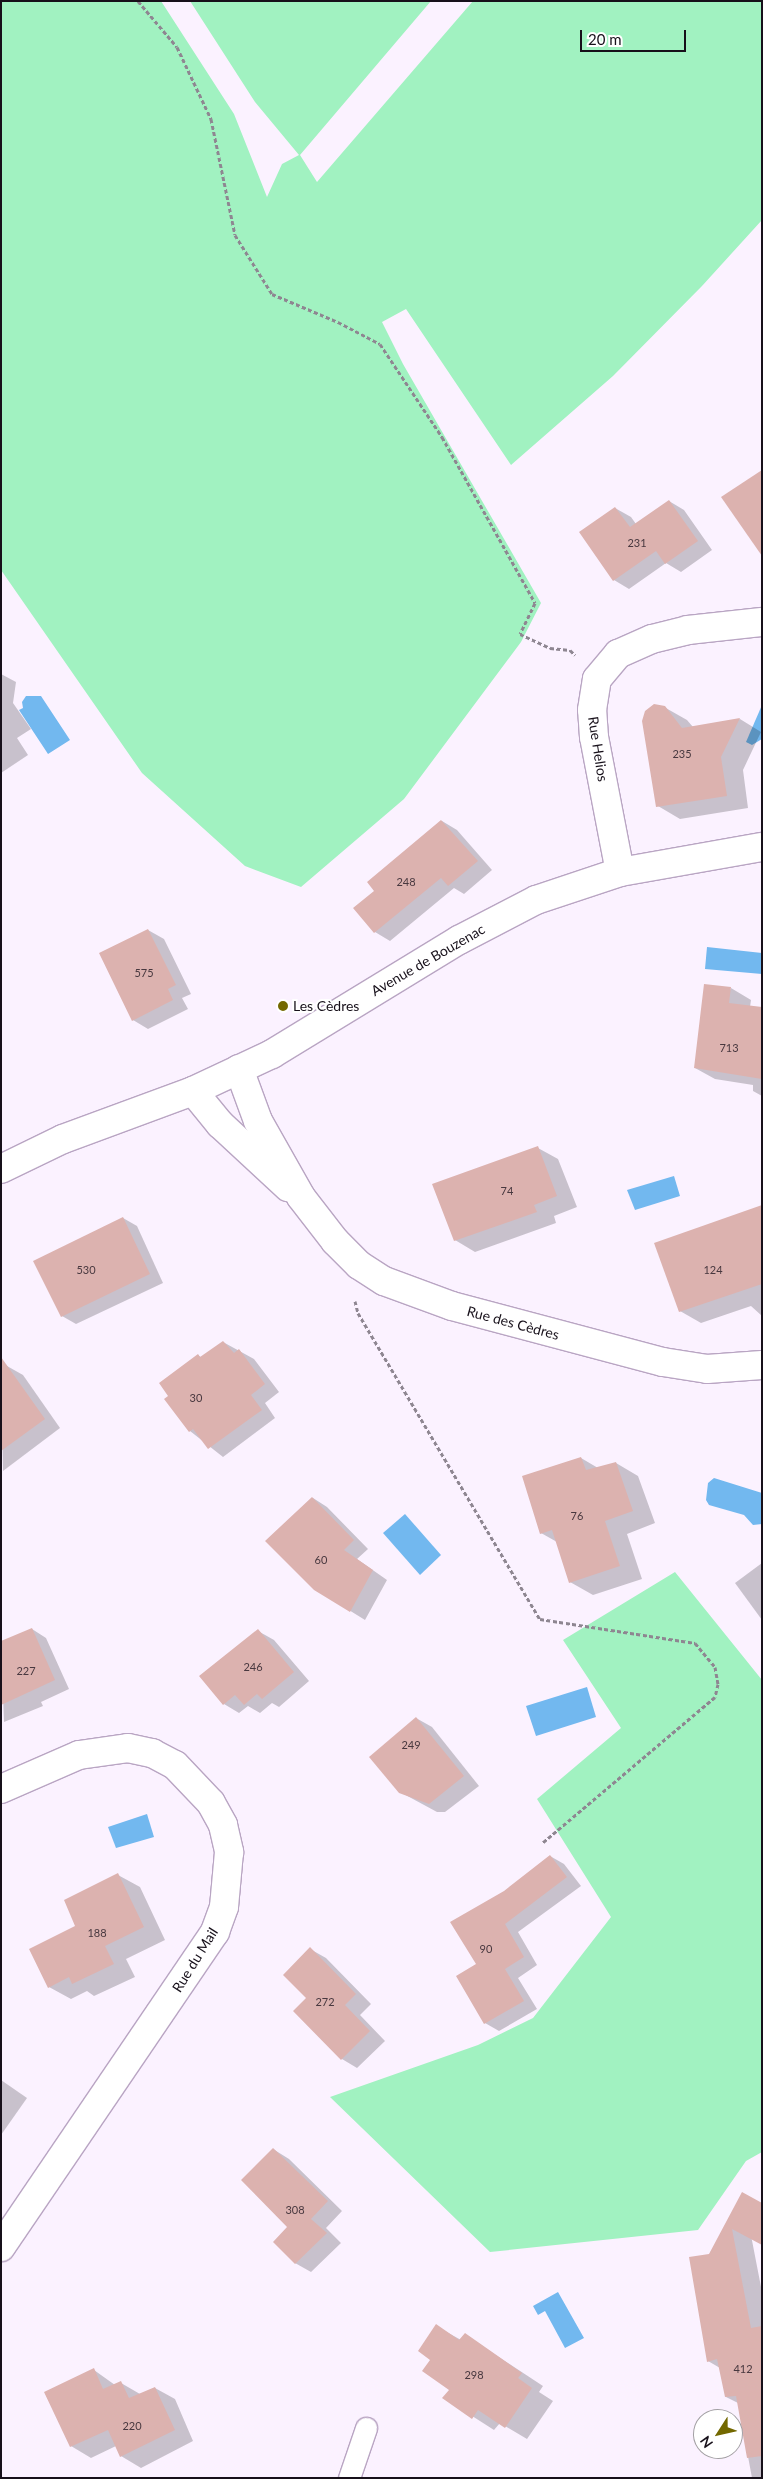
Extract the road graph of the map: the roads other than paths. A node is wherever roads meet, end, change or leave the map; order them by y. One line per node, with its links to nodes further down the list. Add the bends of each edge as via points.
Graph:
1 (759, 620): 3 (street, Rue Helios, via 688,630 652,639 618,654 597,680 592,710 594,737)
2 (762, 847): 3 (street, Avenue de Bouzenac)
3 (620, 872): 4 (street, Avenue de Bouzenac, via 517,908 373,991 292,1043)
4 (239, 1069): 5 (street, Avenue de Bouzenac); 7 (street, Rue des Cèdres, via 258,1121)
5 (193, 1091): 6 (street, Avenue de Bouzenac, via 63,1139); 7 (street, Rue des Cèdres, via 245,1149 276,1179)
6 (1, 1169)
7 (301, 1196): 8 (street, Rue des Cèdres, via 335,1241 359,1264 384,1281 416,1295 663,1362 707,1368)
8 (762, 1365)
9 (1, 1788): 10 (street, Rue du Mail, via 78,1755 128,1748 152,1753 175,1766 211,1803 223,1825 230,1852 224,1907 214,1932)
10 (1, 2247)
11 (366, 2428): 12 (lane)
12 (350, 2478)

